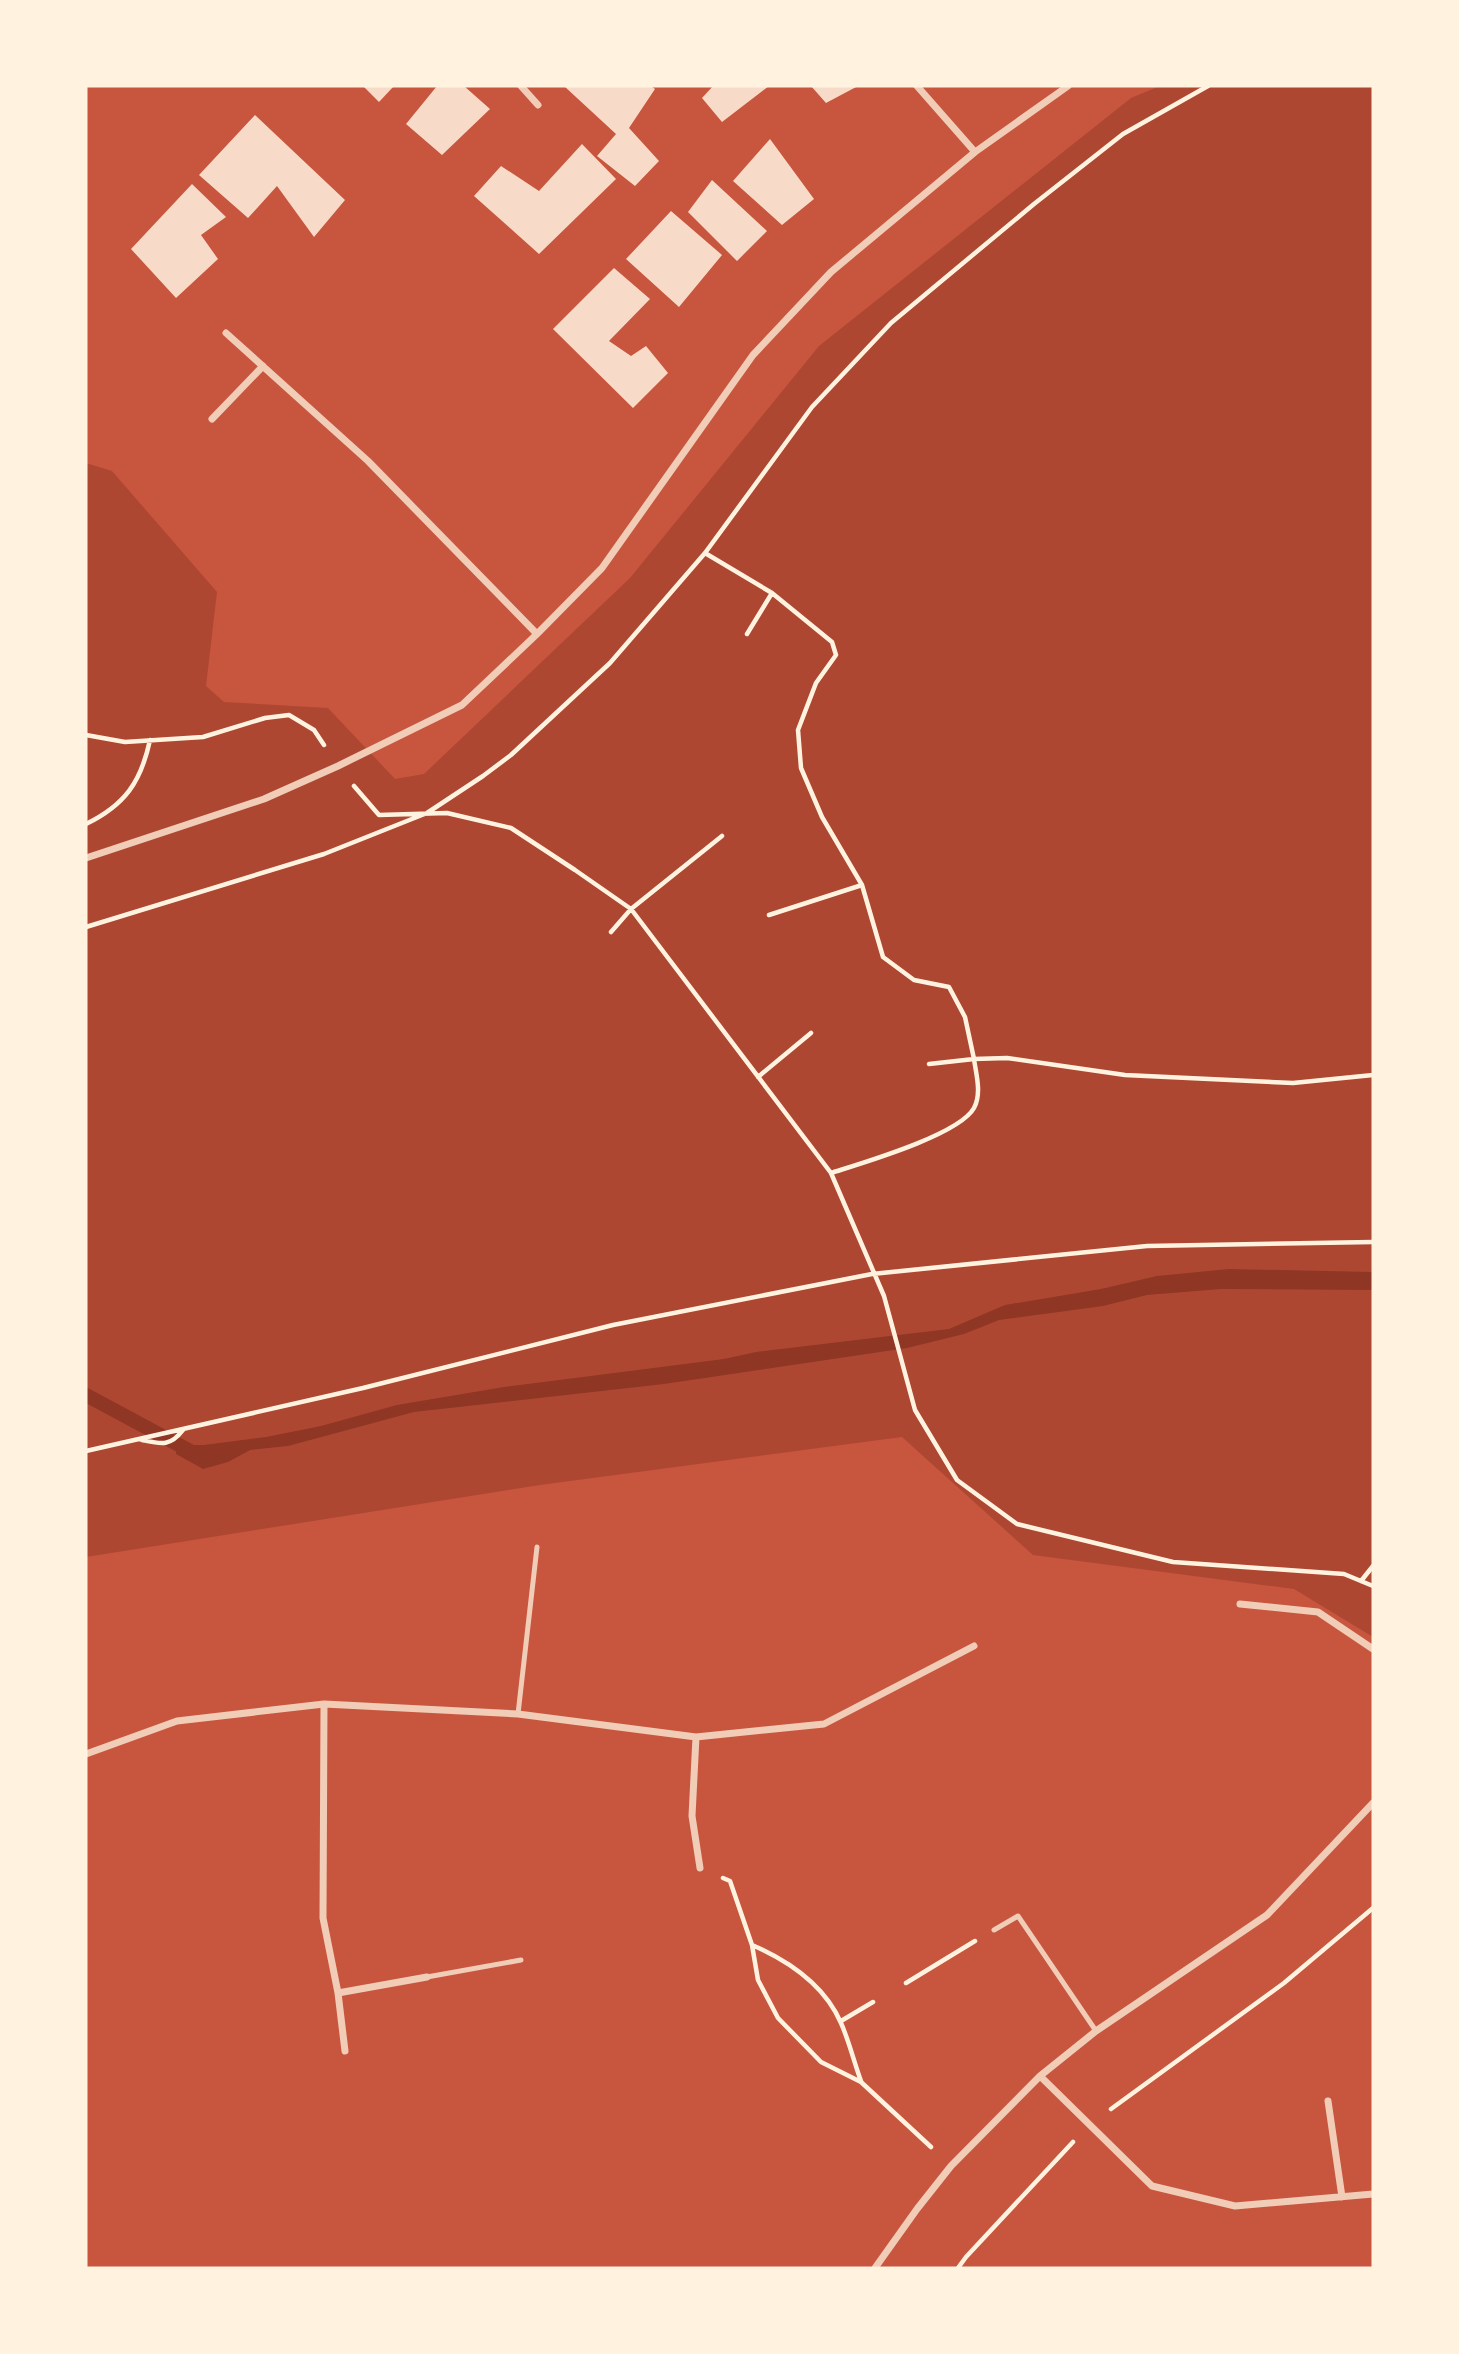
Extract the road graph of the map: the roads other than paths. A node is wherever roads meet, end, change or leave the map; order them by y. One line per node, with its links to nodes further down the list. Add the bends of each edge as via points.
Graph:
1 (521, 86): 4 (street)
2 (918, 86): 5 (street)
3 (1068, 86): 5 (street)
4 (538, 104)
5 (975, 152): 9 (street, via 831,272 753,355 602,568)
6 (226, 333): 7 (street)
7 (263, 366): 8 (street); 9 (street, via 368,461)
8 (212, 419)
9 (537, 634): 10 (street, via 462,705 264,799)
10 (86, 858)
11 (537, 1547): 16 (lane)
12 (1240, 1604): 14 (street, via 1318,1612)
13 (974, 1646): 17 (street, via 824,1724)
14 (1373, 1648)
15 (324, 1704): 16 (street); 18 (street, via 177,1721); 24 (street, via 323,1918)
16 (518, 1714): 17 (street)
17 (696, 1737): 20 (street, via 692,1816)
18 (86, 1754)
19 (1373, 1803): 25 (street, via 1267,1915)
20 (700, 1868)
21 (993, 1930): 25 (lane, via 1018,1916)
22 (521, 1960): 23 (lane)
23 (427, 1977): 24 (street)
24 (338, 1993): 26 (street)
25 (1096, 2031): 27 (street)
26 (345, 2051)
27 (1040, 2076): 30 (street, via 1152,2186 1235,2206); 31 (street, via 951,2166)
28 (1328, 2101): 30 (street)
29 (1373, 2194): 30 (street)
30 (1342, 2197)
31 (875, 2268)

